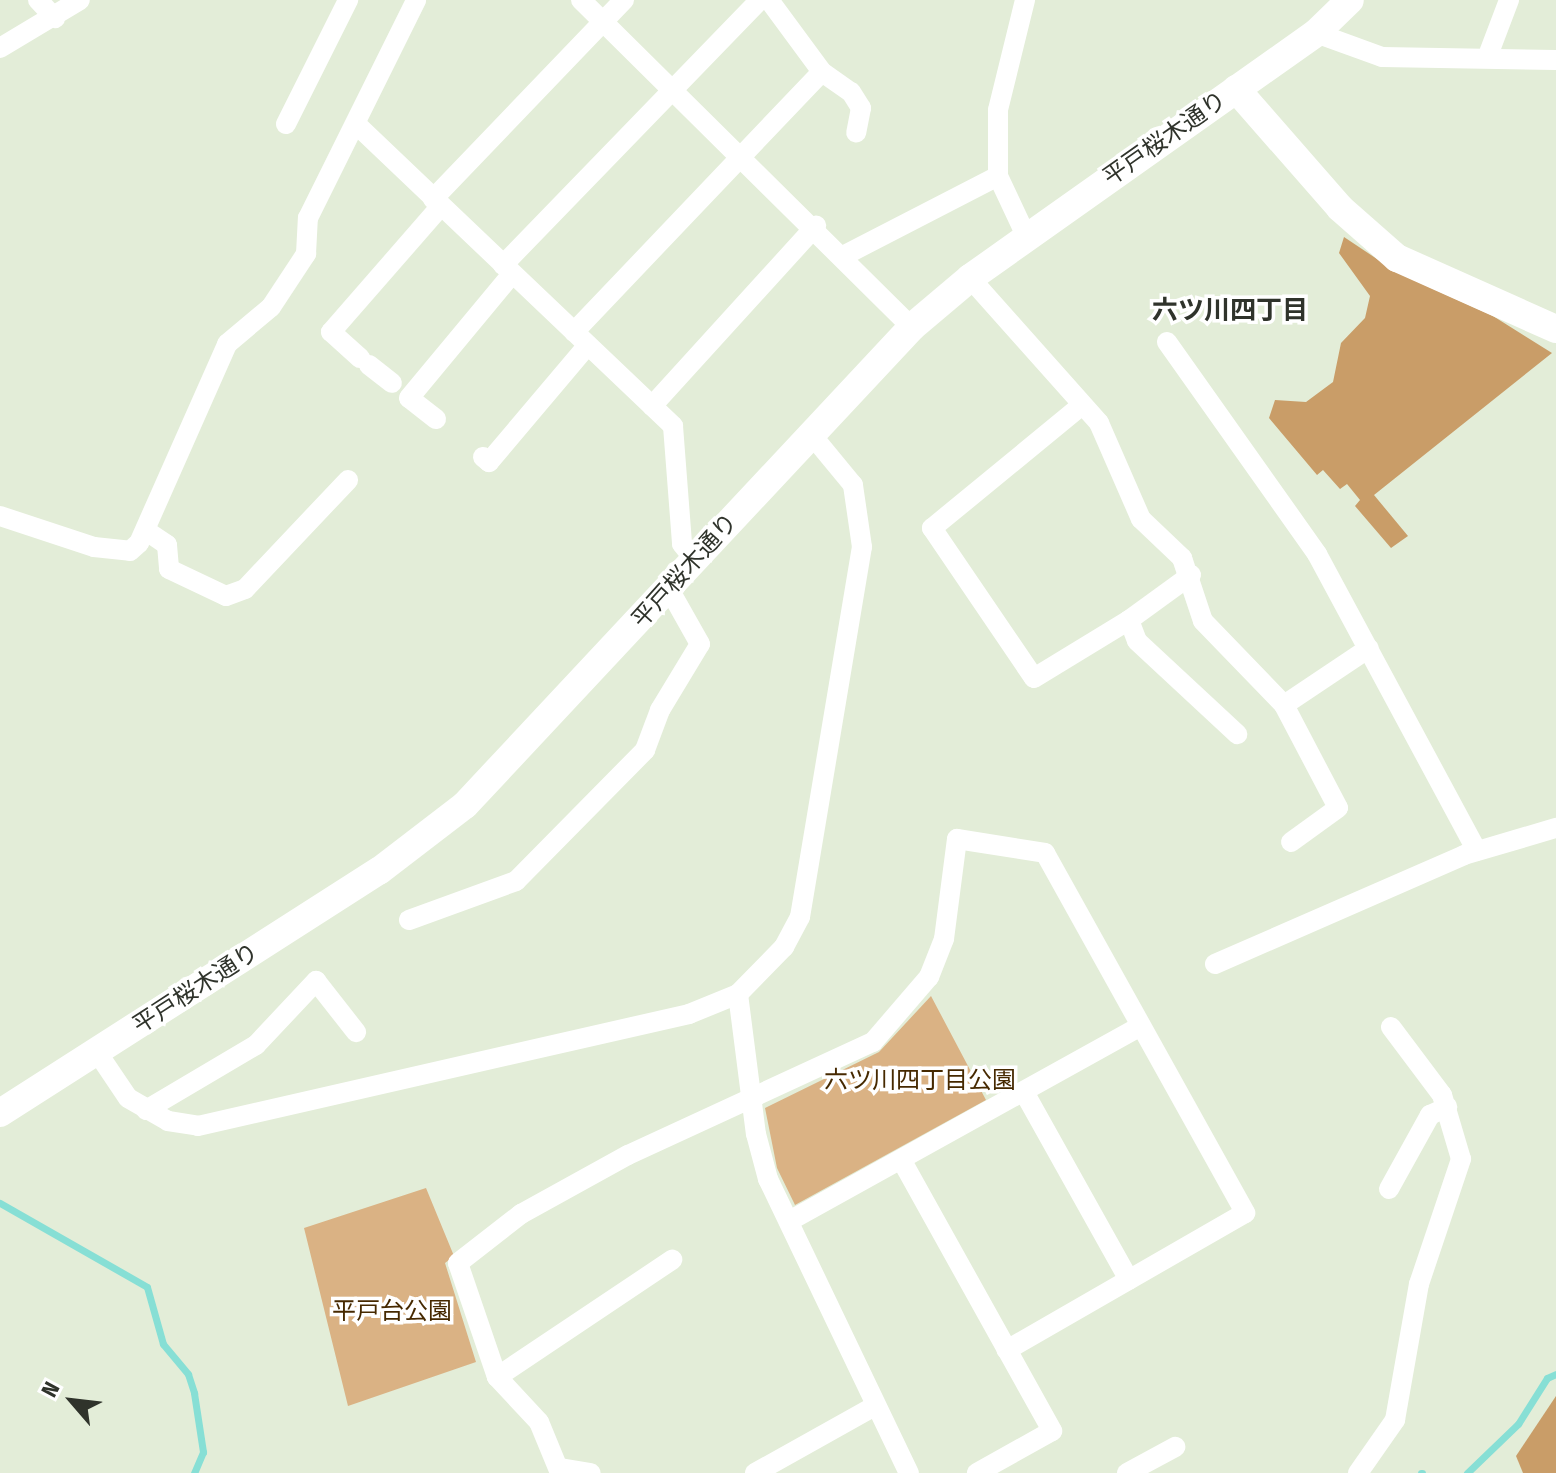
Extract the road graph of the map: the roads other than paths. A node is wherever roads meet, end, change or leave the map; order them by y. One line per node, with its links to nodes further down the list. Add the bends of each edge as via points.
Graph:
1 (38, 0): 12 (street)
2 (80, 0): 12 (street)
3 (348, 0): 21 (street)
4 (416, 0): 22 (street)
5 (581, 0): 13 (street)
6 (624, 0): 13 (street)
7 (760, 0): 19 (street)
8 (769, 0): 18 (street)
9 (1025, 0): 25 (street, via 998,110)
10 (1350, 0): 14 (main road, 平戸桜木通り)
11 (1509, 0): 16 (street)
12 (55, 18): 15 (street)
13 (604, 21): 19 (street); 26 (street)
14 (1316, 33): 16 (street, via 1382,57); 20 (main road, 平戸桜木通り)
15 (0, 48)
16 (1487, 58): 17 (street)
17 (1556, 60)
18 (822, 72): 23 (street, via 851,92 861,108); 24 (street)
19 (673, 89): 24 (street); 30 (street)
20 (1236, 89): 28 (main road, 平戸桜木通り); 33 (main road, via 1340,208 1397,258)
21 (286, 124)
22 (356, 124): 26 (street); 44 (street, via 308,218 306,254 271,307 227,344 179,441)
23 (856, 133)
24 (743, 158): 27 (street); 34 (street)
25 (998, 176): 28 (street); 29 (street)
26 (437, 203): 30 (street); 36 (street, via 331,332)
27 (816, 226): 29 (street); 38 (street)
28 (1027, 238): 31 (main road, 平戸桜木通り)
29 (845, 255): 32 (street)
30 (507, 269): 34 (street); 36 (street)
31 (970, 278): 32 (main road, 平戸桜木通り); 37 (street)
32 (912, 327): 40 (main road, 平戸桜木通り)
33 (1556, 329)
34 (581, 339): 38 (street); 41 (street, via 489,462)
35 (1167, 342): 49 (street, via 1317,554)
36 (401, 392): 39 (street)
37 (1082, 405): 46 (street, via 1099,423 1141,519); 48 (street, via 932,528 1034,678)
38 (652, 406): 45 (street, via 673,426 682,544)
39 (436, 419)
40 (811, 434): 45 (main road, 平戸桜木通り); 57 (street, via 853,485 862,547 800,917 784,947)
41 (483, 457)
42 (348, 480): 44 (street, via 245,589 226,596 169,569 167,545)
43 (0, 516): 44 (street, via 94,547 130,551)
44 (148, 532)
45 (694, 559): 47 (main road, 平戸桜木通り)
46 (1191, 575): 48 (street); 50 (street, via 1203,621)
47 (669, 589): 55 (street, via 700,644 660,710 645,750 516,881); 61 (main road, 平戸桜木通り, via 465,805 379,871)
48 (1129, 620): 51 (street, via 1137,641)
49 (1369, 648): 50 (street); 54 (street)
50 (1284, 705): 53 (street, via 1338,808)
51 (1237, 734)
52 (1556, 828): 54 (street)
53 (1291, 842)
54 (1477, 851): 56 (street)
55 (409, 920)
56 (1215, 964)
57 (738, 994): 63 (street); 65 (street, via 689,1014 235,1122 198,1126)
58 (1141, 1026): 62 (street); 63 (street, via 1045,853 957,839 944,939 905,1011 873,1042); 71 (street, via 1245,1213)
59 (1391, 1027): 64 (street)
60 (356, 1032): 65 (street, via 316,981 256,1045)
61 (97, 1052): 65 (street, via 128,1098); 66 (main road, 平戸桜木通り)
62 (1024, 1092): 67 (street); 71 (street)
63 (753, 1101): 69 (street, via 768,1179); 73 (street, via 588,1177 521,1214 458,1263)
64 (1447, 1107): 68 (street, via 1430,1115); 83 (street, via 1461,1159 1455,1192 1419,1284 1395,1420)
65 (146, 1110)
66 (0, 1113)
67 (902, 1161): 69 (street); 72 (street)
68 (1389, 1189)
69 (791, 1220): 74 (street)
70 (672, 1260): 73 (street)
71 (1129, 1280): 72 (street)
72 (1007, 1350): 76 (street, via 1052,1431)
73 (497, 1377): 77 (street, via 539,1422)
74 (873, 1407): 79 (street); 80 (street)
75 (1175, 1447): 82 (street)
76 (1010, 1465): 81 (street)
77 (560, 1470): 78 (street)
78 (591, 1473)
79 (755, 1473)
80 (909, 1473)
81 (977, 1473)
82 (1127, 1473)
83 (1358, 1473)

